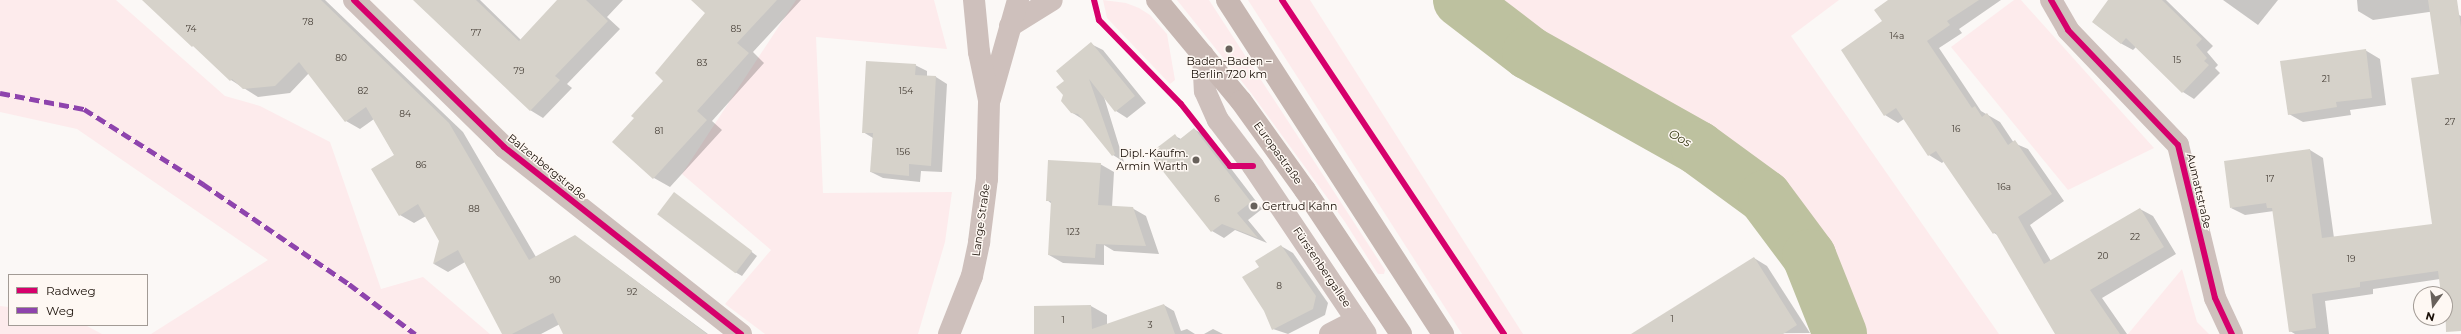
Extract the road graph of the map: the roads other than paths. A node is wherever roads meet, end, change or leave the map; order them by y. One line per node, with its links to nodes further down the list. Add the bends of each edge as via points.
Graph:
1 (354, 0): 12 (street, Balzenbergstraße, via 504,147)
2 (974, 0): 10 (street, Lange Straße, via 979,52)
3 (1018, 0): 8 (street, Lange Straße)
4 (1052, 0): 8 (street)
5 (1227, 0): 16 (main road)
6 (2051, 0): 17 (street, Aumattstraße, via 2068,30 2178,145 2215,298)
7 (1156, 2): 9 (main road, Europastraße)
8 (1010, 26): 10 (street, Lange Straße)
9 (1203, 55): 11 (street, Fürstenbergallee, via 1205,91 1218,120 1253,166); 15 (main road, Europastraße, via 1241,101 1305,190)
10 (989, 100): 13 (street, Lange Straße, via 987,179 979,242 972,276)
11 (1361, 327): 14 (street)
12 (740, 334)
13 (949, 334)
14 (1330, 334)
15 (1402, 334)
16 (1444, 334)
17 (2232, 334)

